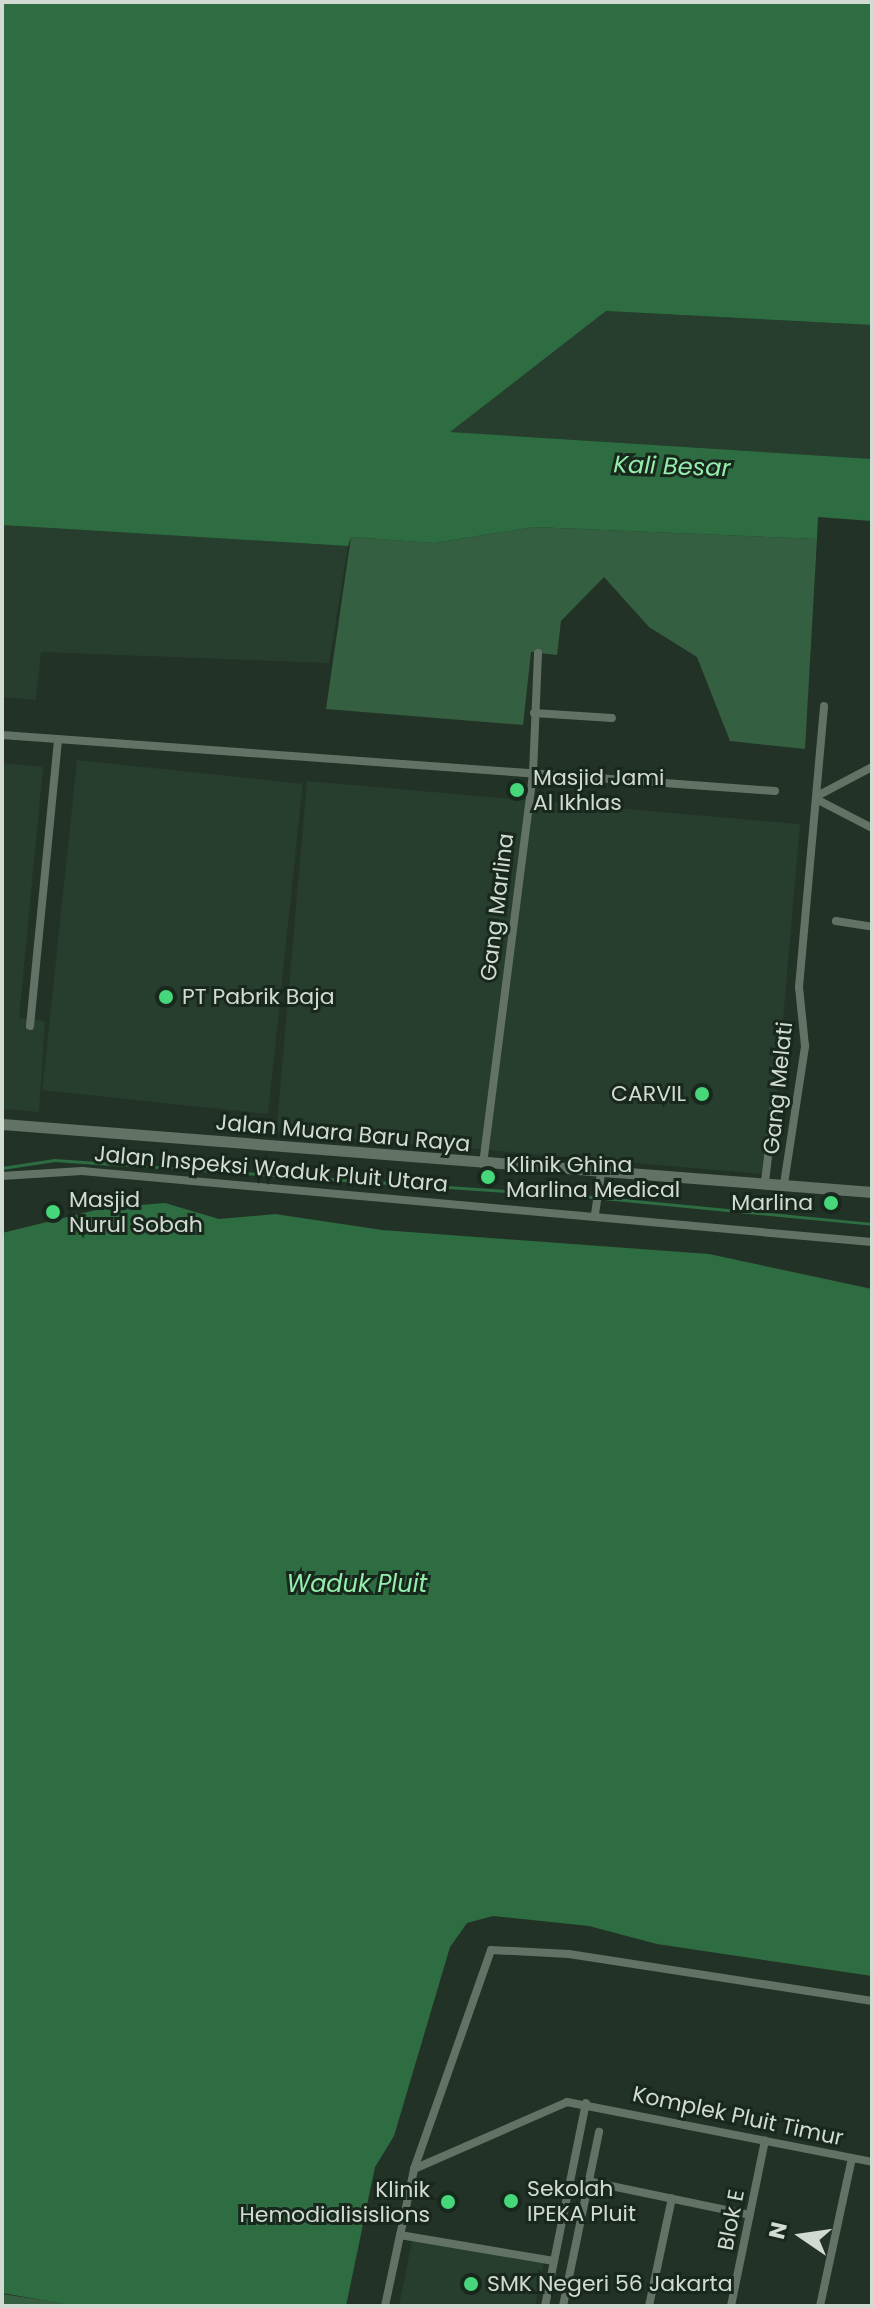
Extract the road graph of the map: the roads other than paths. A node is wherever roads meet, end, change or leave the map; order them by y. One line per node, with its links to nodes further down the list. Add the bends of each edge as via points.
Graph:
1 (538, 653): 3 (street, Gang Marlina)
2 (824, 706): 10 (street, Gang Melati)
3 (534, 713): 4 (street); 8 (street, Gang Marlina)
4 (612, 718)
5 (2, 735): 6 (street)
6 (58, 739): 8 (street); 14 (street)
7 (872, 767): 10 (street)
8 (533, 773): 9 (street); 17 (street, Gang Marlina)
9 (775, 791)
10 (818, 797): 11 (street); 21 (street, Gang Melati, via 799,987 804,995 805,1046)
11 (872, 828)
12 (836, 921): 13 (street)
13 (872, 927)
14 (30, 1026)
15 (774, 1105): 20 (street)
16 (2, 1124): 17 (street, Jalan Muara Baru Raya)
17 (483, 1165): 18 (street, Jalan Muara Baru Raya)
18 (601, 1174): 20 (street, Jalan Muara Baru Raya); 23 (street)
19 (2, 1176): 23 (street, Jalan Inspeksi Waduk Pluit Utara, via 82,1171)
20 (765, 1182): 21 (street, Jalan Muara Baru Raya)
21 (784, 1184): 22 (street, Jalan Muara Baru Raya)
22 (872, 1192)
23 (595, 1214): 24 (street, Jalan Inspeksi Waduk Pluit Utara)
24 (872, 1242)
25 (872, 2001): 31 (street, via 569,1954 491,1950)
26 (591, 2104): 28 (street, Komplek Pluit Timur); 31 (street, Komplek Pluit Timur, via 548,2106); 36 (street)
27 (599, 2132): 32 (street)
28 (765, 2140): 29 (street, Komplek Pluit Timur); 34 (street, Blok E)
29 (852, 2158): 30 (street, Komplek Pluit Timur); 42 (street)
30 (872, 2162)
31 (414, 2169): 35 (street)
32 (592, 2182): 33 (street); 39 (street)
33 (672, 2198): 34 (street); 40 (street)
34 (750, 2215): 41 (street, Blok E)
35 (400, 2235): 36 (street); 37 (street)
36 (554, 2261): 38 (street)
37 (385, 2306)
38 (545, 2306)
39 (563, 2306)
40 (649, 2306)
41 (731, 2306)
42 (820, 2306)

